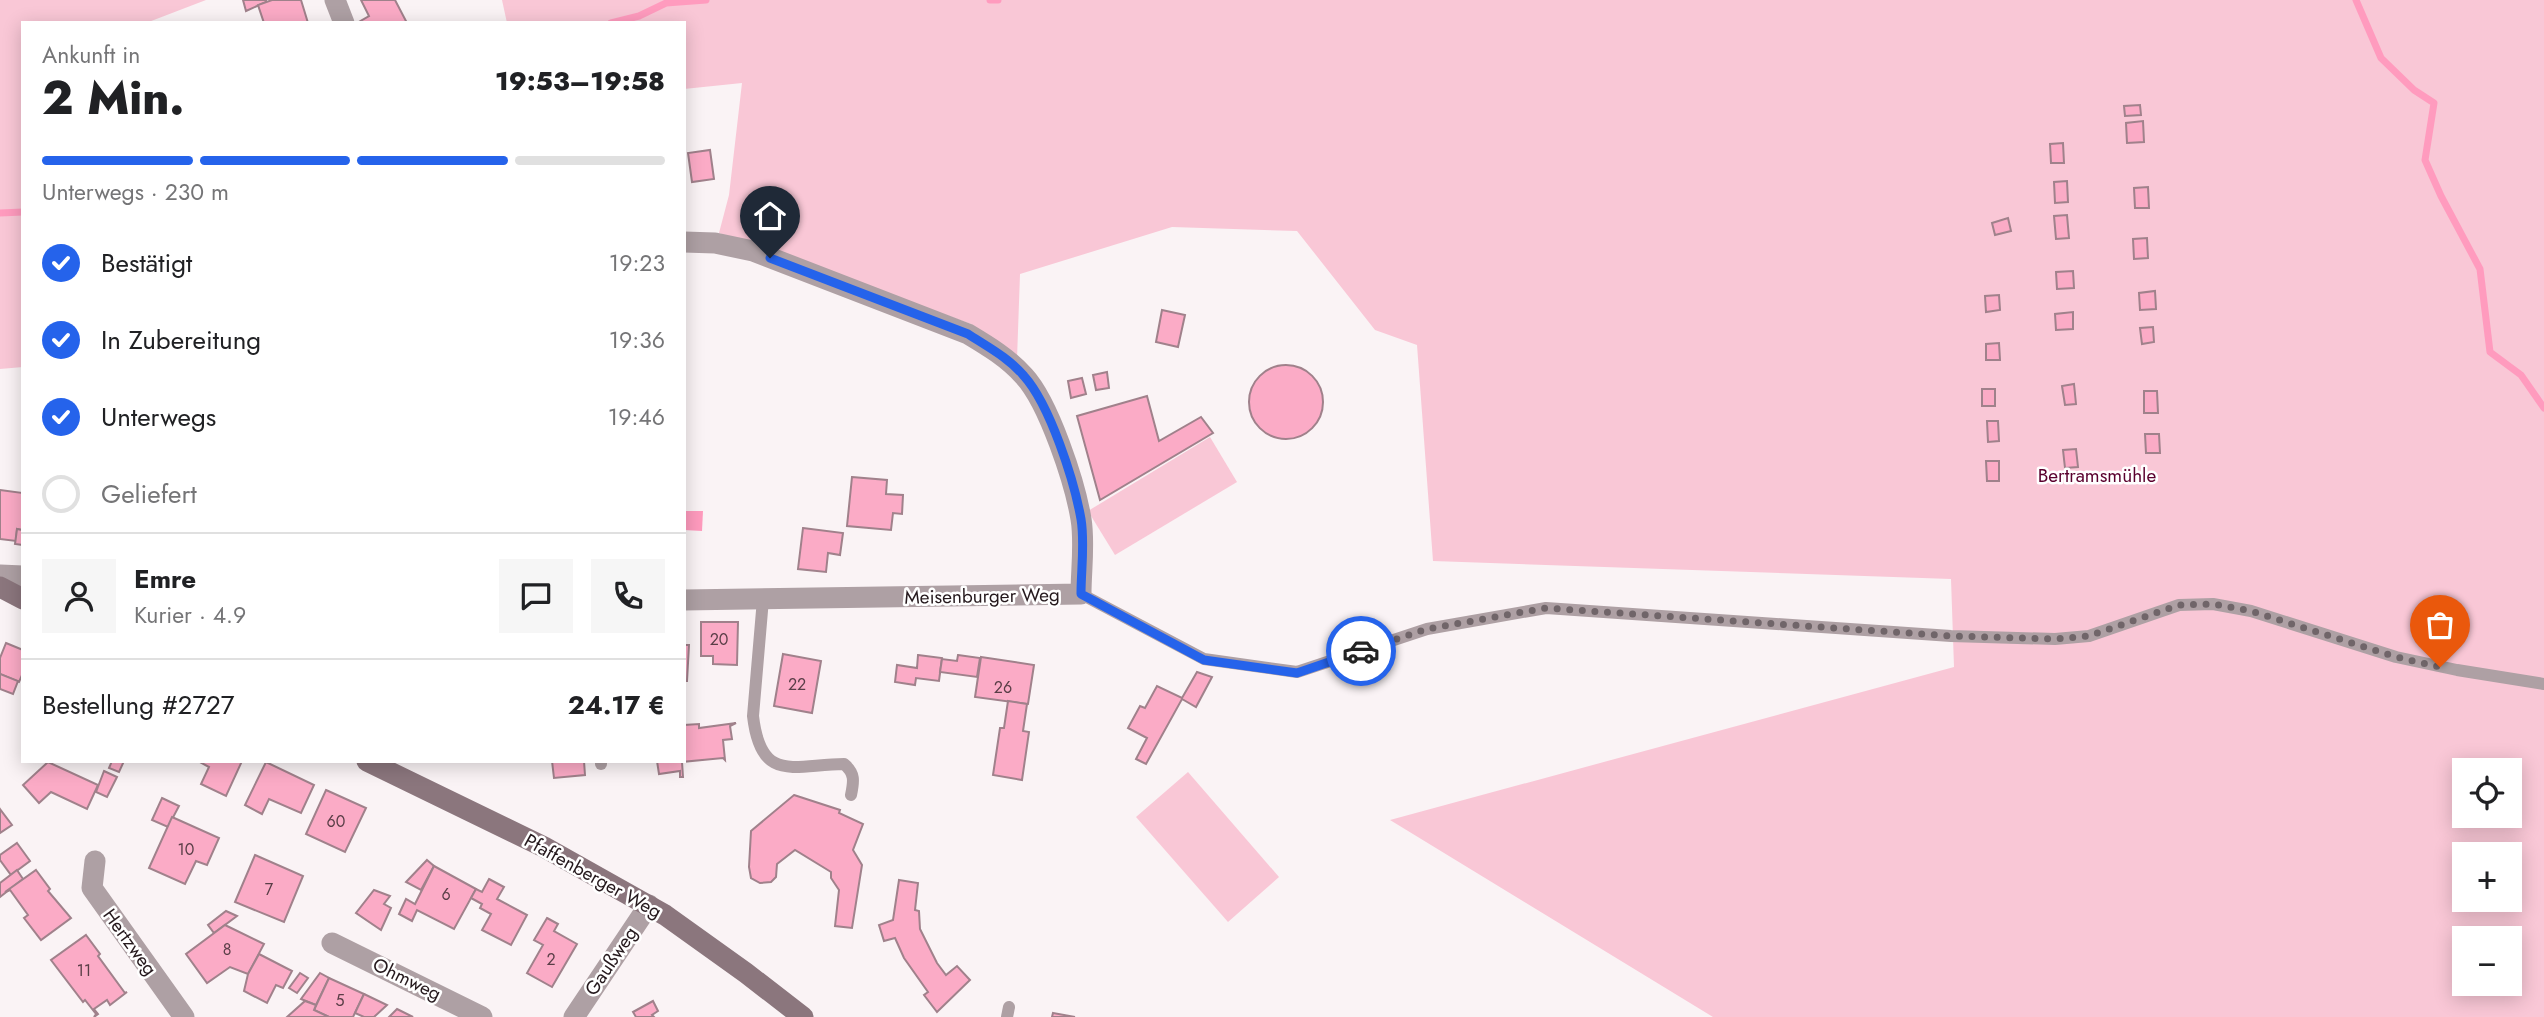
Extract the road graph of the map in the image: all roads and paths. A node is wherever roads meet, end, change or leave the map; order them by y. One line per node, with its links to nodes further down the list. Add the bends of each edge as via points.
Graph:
1 (335, 0): 2 (street)
2 (343, 21)
3 (686, 242): 7 (street, via 753,251 968,334 1016,368 1034,389 1072,484 1081,522)
4 (0, 575): 5 (street)
5 (21, 576)
6 (0, 587): 8 (main road)
7 (1081, 594): 9 (street, Meisenburger Weg); 11 (lane, Meisenburger Weg, via 1204,660 1297,673 1427,629 1546,608 2055,639 2089,636 2165,608 2213,604 2251,611 2396,657)
8 (21, 598)
9 (763, 599): 10 (street, Meisenburger Weg); 13 (lane, via 753,716 765,756 791,769 844,764 854,779)
10 (686, 600)
11 (2544, 684)
12 (371, 763): 15 (main road, Pfaffenberger Weg, via 544,847)
13 (851, 795)
14 (95, 861): 17 (street, Hertzweg, via 92,888)
15 (649, 905): 19 (street, Gaußweg); 20 (main road, Pfaffenberger Weg)
16 (332, 943): 18 (street, Ohmweg)
17 (184, 1017)
18 (482, 1017)
19 (574, 1017)
20 (803, 1017)

